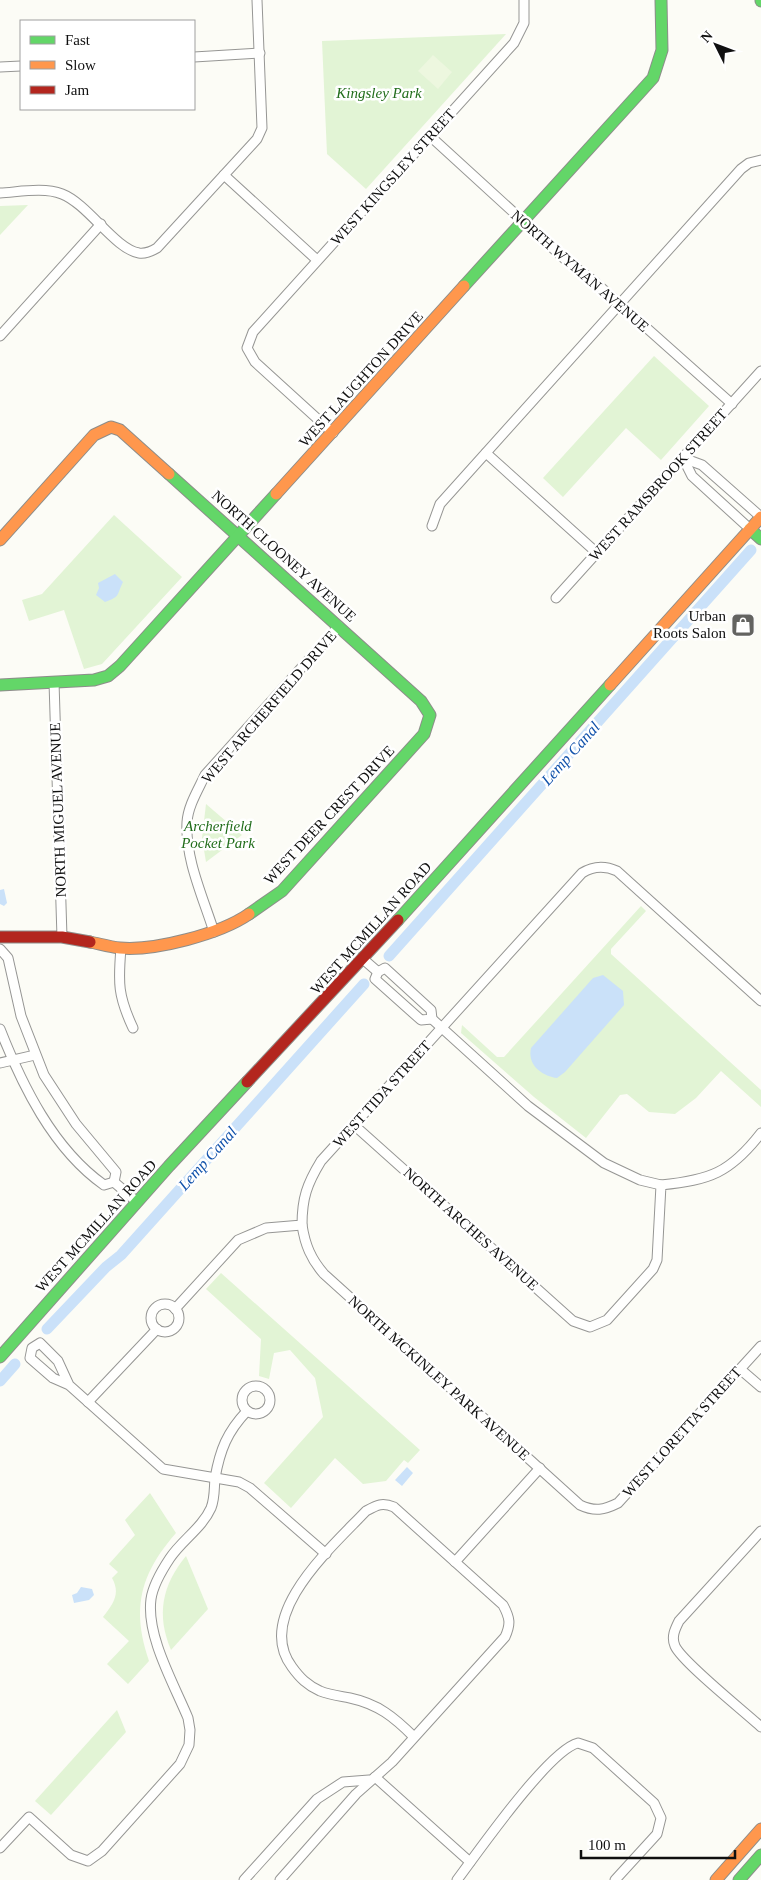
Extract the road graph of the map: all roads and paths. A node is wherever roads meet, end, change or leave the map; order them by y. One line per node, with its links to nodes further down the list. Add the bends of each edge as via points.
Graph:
1 (257, 0): 4 (street)
2 (524, 0): 8 (street, WEST KINGSLEY STREET, via 524,23 514,43)
3 (661, 0): 12 (street, WEST LAUGHTON DRIVE, via 664,45 660,65 653,78)
4 (260, 53): 5 (street); 10 (street, via 262,128 257,139)
5 (195, 57)
6 (20, 66): 7 (street)
7 (0, 67)
8 (430, 136): 12 (street, NORTH WYMAN AVENUE); 14 (street, WEST KINGSLEY STREET)
9 (759, 160): 15 (street, via 741,169)
10 (224, 175): 13 (street, via 157,248 144,254 130,250); 14 (street)
11 (0, 193): 13 (street, via 47,191 62,194)
12 (524, 222): 15 (street, NORTH WYMAN AVENUE); 19 (street, WEST LAUGHTON DRIVE)
13 (101, 224): 16 (street)
14 (318, 260): 19 (street, WEST KINGSLEY STREET, via 253,332 247,348 255,362)
15 (619, 303): 18 (street, NORTH WYMAN AVENUE); 20 (street)
16 (0, 336)
17 (761, 372): 18 (street, WEST RAMSBROOK STREET)
18 (732, 404): 21 (street, WEST RAMSBROOK STREET)
19 (332, 433): 25 (street, WEST LAUGHTON DRIVE)
20 (486, 453): 23 (street, via 440,504); 28 (street)
21 (683, 458): 22 (street, via 702,465); 24 (street, via 692,476); 28 (street, WEST RAMSBROOK STREET)
22 (761, 517): 24 (street, WEST MCMILLAN ROAD)
23 (432, 526)
24 (750, 529): 26 (street); 39 (street, WEST MCMILLAN ROAD)
25 (239, 536): 27 (street, NORTH CLOONEY AVENUE, via 128,435 111,427 94,435); 30 (street, NORTH CLOONEY AVENUE); 31 (street, WEST LAUGHTON DRIVE, via 108,676)
26 (761, 539)
27 (0, 540)
28 (597, 553): 29 (street, WEST RAMSBROOK STREET)
29 (556, 598)
30 (339, 626): 33 (street, NORTH CLOONEY AVENUE, via 421,701); 34 (street, WEST ARCHERFIELD DRIVE, via 205,775 194,797 187,821 189,846)
31 (54, 682): 32 (street, WEST LAUGHTON DRIVE); 36 (street, NORTH MIGUEL AVENUE)
32 (0, 685)
33 (430, 715): 34 (street, WEST DEER CREST DRIVE, via 424,734 282,891 252,913)
34 (214, 932): 37 (street, WEST DEER CREST DRIVE, via 180,942)
35 (0, 937): 36 (street, WEST DEER CREST DRIVE)
36 (62, 937): 37 (street, WEST DEER CREST DRIVE)
37 (121, 948): 43 (street, via 118,985)
38 (0, 949): 46 (street, via 8,958)
39 (363, 959): 40 (street); 53 (street, WEST MCMILLAN ROAD)
40 (378, 972): 42 (street, via 384,968 431,1010); 42 (street, via 375,979 421,1020)
41 (761, 1001): 45 (street, WEST TIDA STREET, via 617,871 591,867 582,873)
42 (432, 1019): 45 (street)
43 (133, 1028)
44 (0, 1029): 47 (street)
45 (441, 1029): 49 (street, WEST TIDA STREET); 52 (street, via 528,1106 604,1163 640,1180)
46 (34, 1055): 47 (street); 51 (street, via 76,1124 116,1172)
47 (12, 1060): 48 (street); 51 (street, via 51,1129 89,1174 104,1185)
48 (0, 1064)
49 (354, 1125): 52 (street, NORTH ARCHES AVENUE, via 573,1320 590,1327 607,1320 653,1269 657,1260); 54 (street, WEST TIDA STREET, via 321,1161 307,1184)
50 (761, 1133): 52 (street, via 743,1154 719,1172 694,1182)
51 (114, 1182): 53 (street)
52 (661, 1185)
53 (137, 1202): 57 (street, WEST MCMILLAN ROAD)
54 (302, 1225): 55 (street, via 266,1228 238,1240); 66 (street, NORTH MCKINLEY PARK AVENUE, via 314,1263 324,1274)
55 (175, 1309): 56 (street, via 179,1317 174,1329 165,1332); 56 (street, via 163,1305 155,1309 152,1321)
56 (156, 1329): 64 (street)
57 (19, 1336): 59 (street); 60 (street, WEST MCMILLAN ROAD)
58 (761, 1346): 61 (street, WEST LORETTA STREET)
59 (32, 1348): 62 (street, via 30,1358 53,1378); 62 (street, via 40,1343 58,1361)
60 (0, 1357)
61 (740, 1368): 63 (street); 68 (street, WEST LORETTA STREET, via 618,1503)
62 (69, 1385): 64 (street)
63 (761, 1388)
64 (88, 1402): 67 (street, via 163,1469)
65 (247, 1411): 67 (street, via 226,1438)
66 (540, 1468): 68 (street, NORTH MCKINLEY PARK AVENUE, via 580,1505); 71 (street)
67 (215, 1479): 70 (street, via 239,1482 250,1488); 76 (street, via 212,1505 207,1516 171,1556 152,1598 151,1621 157,1643 188,1718 189,1745 180,1764 102,1852 88,1861 71,1855 29,1817)
68 (599, 1511)
69 (761, 1531): 72 (street, via 680,1621 674,1630 673,1640 682,1657)
70 (326, 1554): 71 (street, via 366,1511 386,1504 394,1507); 73 (street, via 296,1591 282,1623 287,1661 301,1679 327,1694 375,1705 388,1712)
71 (455, 1562): 73 (street, via 503,1605 510,1627 505,1637)
72 (761, 1727)
73 (414, 1737): 74 (street)
74 (372, 1779): 78 (street); 80 (street, via 343,1782 318,1799); 81 (street)
75 (761, 1829): 79 (street)
76 (0, 1848)
77 (761, 1855): 84 (street)
78 (470, 1862): 82 (street); 83 (street, via 563,1750 578,1743 593,1748 654,1804 661,1818 657,1834)
79 (721, 1878)
80 (244, 1880)
81 (280, 1880)
82 (457, 1880)
83 (615, 1880)
84 (739, 1880)

